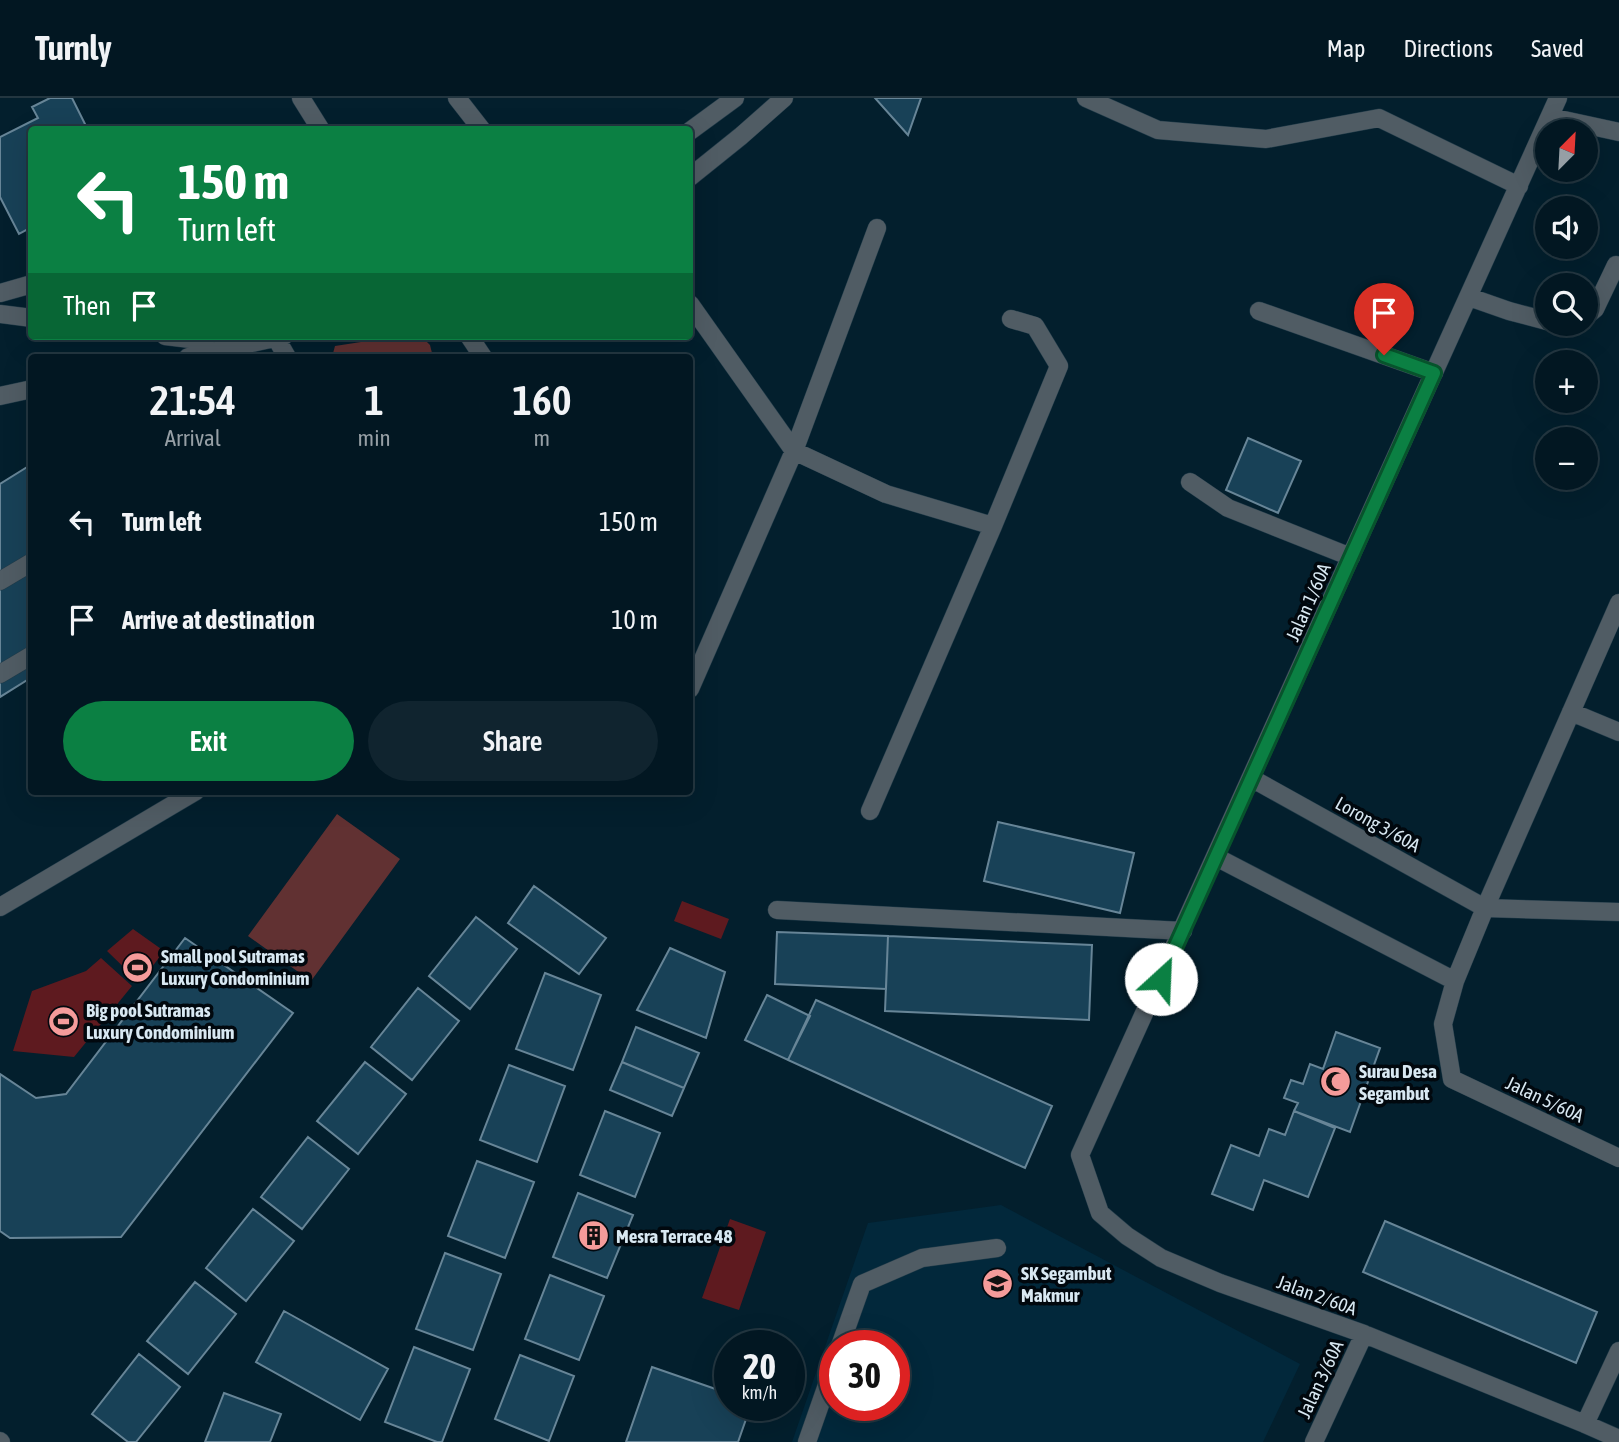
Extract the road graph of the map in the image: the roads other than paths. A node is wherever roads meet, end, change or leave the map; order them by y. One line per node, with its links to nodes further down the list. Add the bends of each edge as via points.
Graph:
1 (301, 98): 8 (street)
2 (457, 98): 9 (street)
3 (734, 98): 10 (street)
4 (784, 98): 12 (street)
5 (1086, 98): 13 (street, via 1158,130 1266,139 1379,118)
6 (1558, 98): 7 (street, Jalan 1/60A)
7 (1550, 117): 11 (street); 13 (street, Jalan 1/60A)
8 (318, 126)
9 (479, 126)
10 (693, 128)
11 (1619, 132)
12 (693, 175)
13 (1519, 186): 18 (street, Jalan 1/60A)
14 (877, 228): 32 (street)
15 (1616, 265): 19 (street)
16 (28, 285): 17 (street)
17 (0, 293)
18 (1469, 297): 24 (street); 29 (street, Jalan 1/60A)
19 (1598, 303)
20 (693, 308): 32 (street)
21 (1259, 311): 29 (street)
22 (0, 314): 23 (street)
23 (28, 318)
24 (1535, 318)
25 (1011, 319): 34 (street, via 1035,326 1059,366)
26 (190, 340): 28 (street)
27 (268, 340): 28 (street)
28 (214, 354)
29 (1434, 373): 35 (street, Jalan 1/60A)
30 (28, 390): 31 (street)
31 (0, 396)
32 (794, 452): 34 (street, via 886,494); 42 (street)
33 (1190, 482): 35 (street, via 1228,508)
34 (993, 526): 47 (street)
35 (1351, 558): 45 (street, Jalan 1/60A)
36 (28, 564): 37 (street)
37 (0, 581)
38 (1619, 603): 39 (street)
39 (1614, 624): 43 (street)
40 (28, 657): 41 (street)
41 (5, 667)
42 (693, 682)
43 (1571, 712): 44 (street); 50 (street)
44 (1619, 732)
45 (1251, 778): 48 (street, Jalan 1/60A); 50 (street, Lorong 3/60A)
46 (189, 795): 49 (street)
47 (870, 811)
48 (1216, 857): 53 (street, Jalan 1/60A); 54 (street)
49 (0, 907)
50 (1485, 908): 52 (street); 54 (street)
51 (777, 910): 53 (street)
52 (1619, 912)
53 (1182, 931): 55 (street, Jalan 1/60A)
54 (1455, 981): 56 (street, Jalan 5/60A, via 1443,1024 1452,1079)
55 (1095, 1123): 59 (street, Jalan 2/60A, via 1080,1155 1100,1213 1127,1236 1161,1258 1208,1278)
56 (1618, 1155)
57 (997, 1248): 58 (street, via 922,1258 862,1283)
58 (846, 1330)
59 (1364, 1334): 62 (street, Jalan 2/60A); 65 (street, Jalan 3/60A)
60 (1619, 1351): 62 (street)
61 (819, 1408): 64 (street)
62 (1585, 1424): 63 (street, Jalan 2/60A)
63 (1618, 1440)
64 (807, 1442)
65 (1314, 1442)

